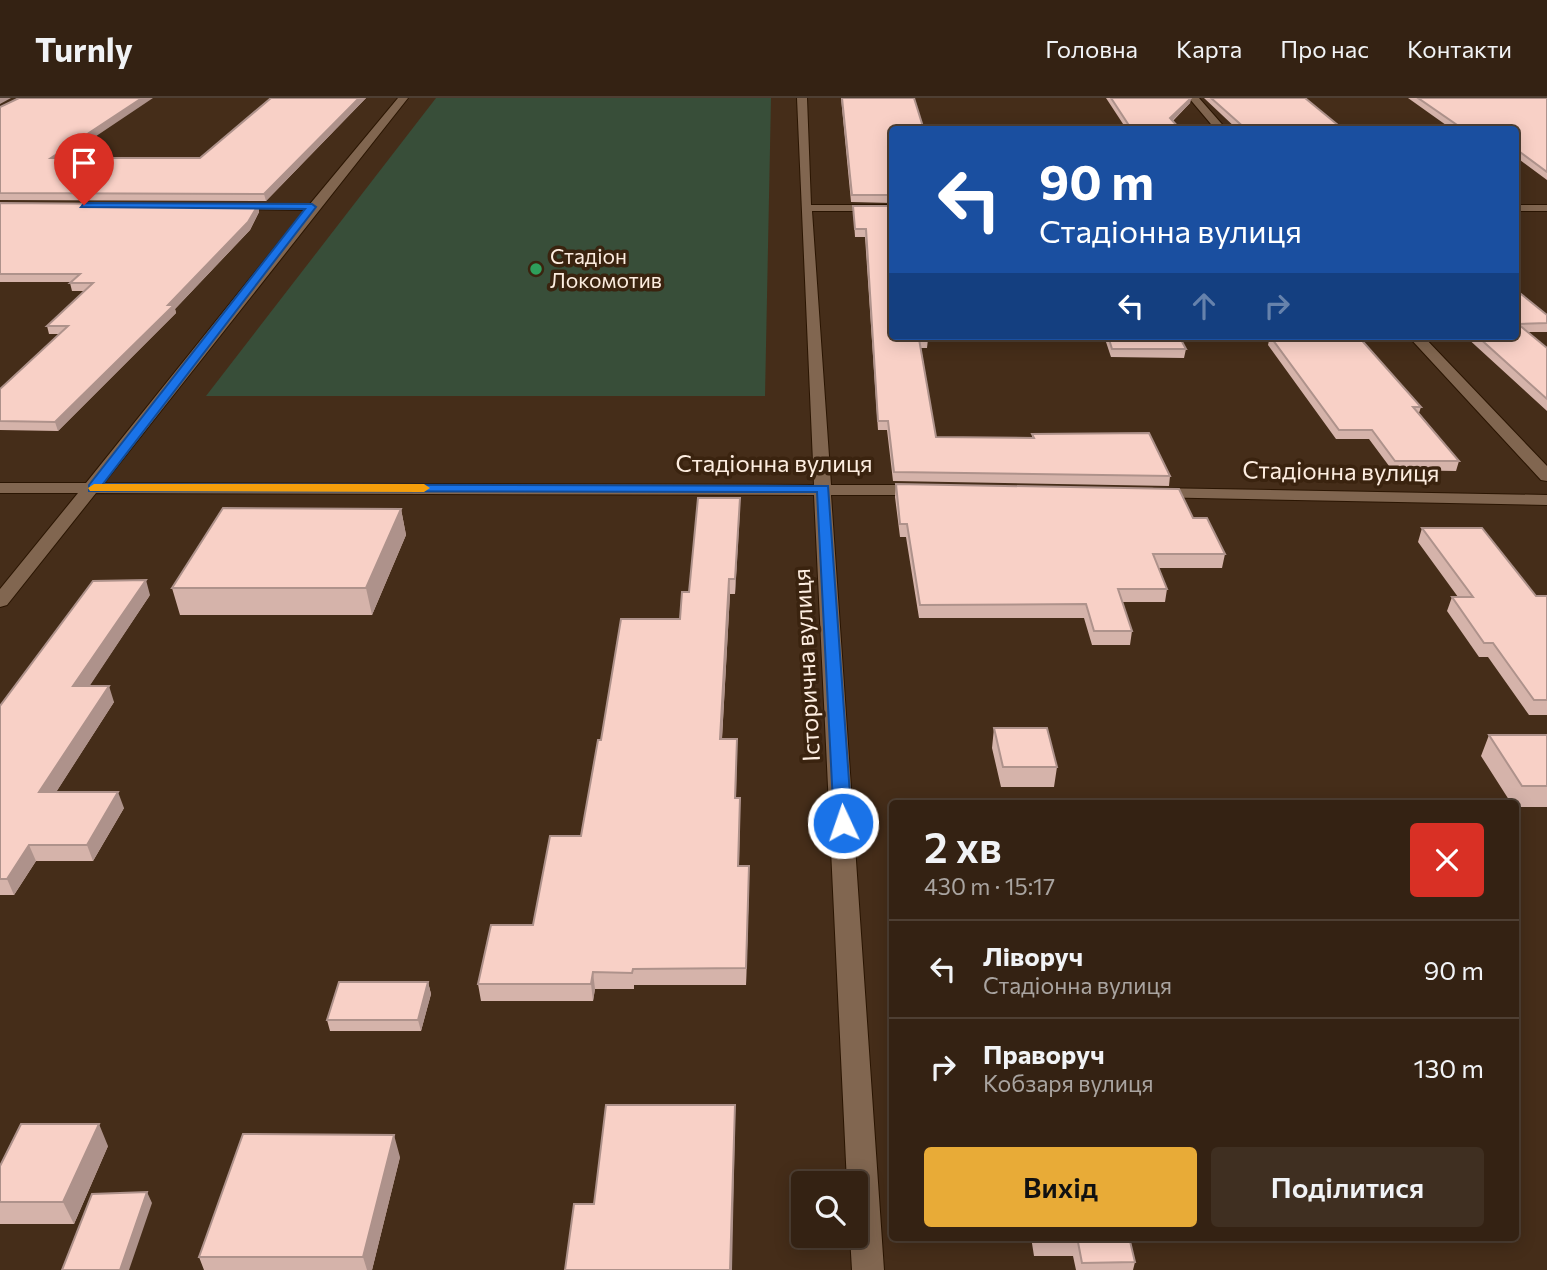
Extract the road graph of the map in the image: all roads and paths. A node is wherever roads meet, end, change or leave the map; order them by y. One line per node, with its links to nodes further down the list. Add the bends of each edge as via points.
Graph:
1 (403, 98): 6 (street)
2 (802, 98): 7 (street, Історична вулиця)
3 (1194, 98): 4 (street)
4 (1218, 126)
5 (223, 206): 6 (street)
6 (312, 207): 14 (street)
7 (806, 208): 8 (street); 15 (street, Історична вулиця)
8 (889, 208)
9 (1519, 208): 10 (street)
10 (1547, 208)
11 (1419, 340): 12 (street)
12 (1547, 476)
13 (0, 488): 14 (street, Стадіонна вулиця)
14 (94, 488): 15 (street, Стадіонна вулиця); 19 (street)
15 (823, 488): 16 (street, Стадіонна вулиця); 20 (street, Історична вулиця)
16 (935, 490)
17 (1129, 493): 18 (street, Стадіонна вулиця)
18 (1547, 500)
19 (0, 601)
20 (868, 1270)

